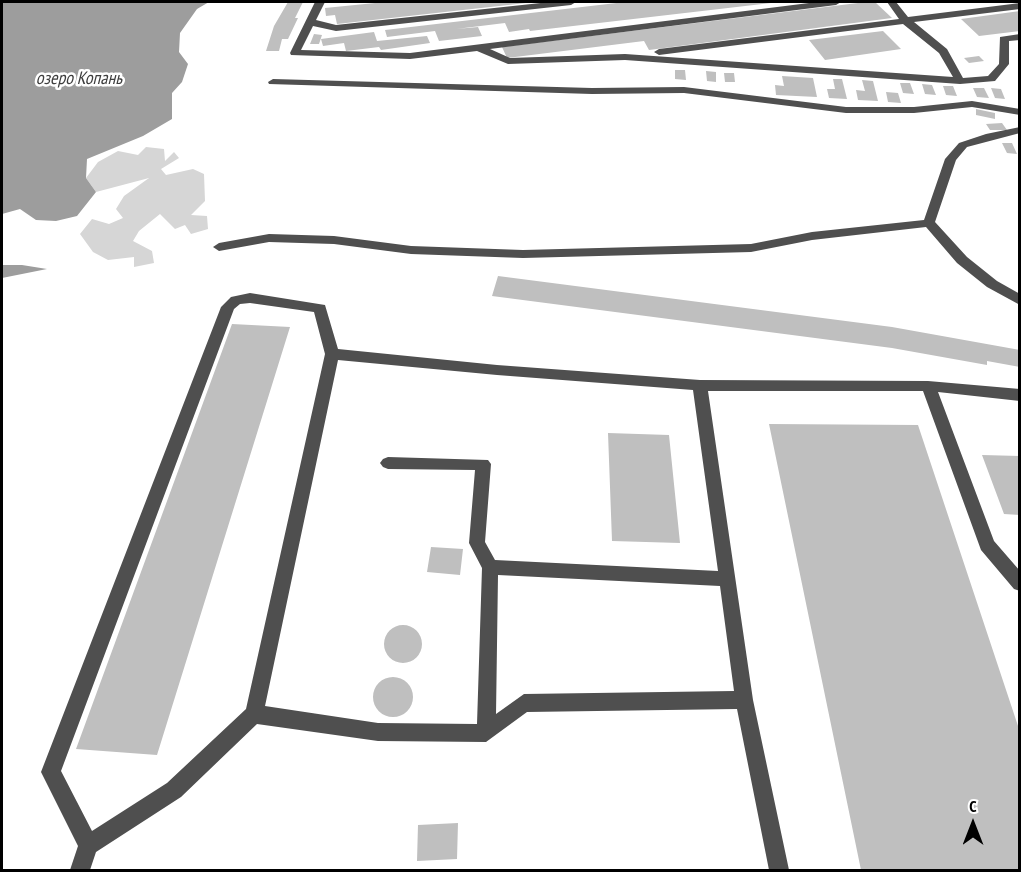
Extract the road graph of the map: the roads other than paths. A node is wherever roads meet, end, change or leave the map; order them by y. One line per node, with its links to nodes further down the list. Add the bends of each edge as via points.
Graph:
1 (320, 2): 7 (lane)
2 (571, 2): 7 (lane, via 336,28)
3 (836, 2): 9 (lane)
4 (891, 2): 6 (lane)
5 (1020, 6): 6 (lane)
6 (906, 21): 10 (lane); 11 (lane, via 943,51)
7 (310, 22): 9 (lane, via 295,53 410,56)
8 (1020, 37): 11 (lane, via 1004,39 1004,64 991,80)
9 (477, 47): 10 (lane, via 508,61)
10 (625, 57): 11 (lane)
11 (960, 81)
12 (273, 82): 13 (lane, via 684,90 846,110 914,110 972,104)
13 (1020, 112)
14 (1020, 130): 15 (lane, via 963,145 951,159)
15 (929, 223): 16 (lane, via 812,236 751,248 523,254 411,250 334,240 269,238); 17 (lane, via 963,261)
16 (219, 247)
17 (1020, 300)
18 (332, 354): 19 (lane); 27 (lane); 29 (lane, via 320,308 250,298 236,300 228,307 51,772)
19 (700, 385): 20 (lane); 24 (lane)
20 (928, 386): 21 (lane); 25 (lane, via 987,545)
21 (1020, 395)
22 (388, 463): 23 (lane, via 483,465 477,543)
23 (490, 567): 24 (lane); 28 (lane)
24 (728, 579): 26 (lane)
25 (1020, 584)
26 (744, 700): 28 (lane, via 524,703); 31 (lane)
27 (254, 714): 28 (lane, via 378,732); 29 (lane, via 174,790)
28 (486, 733)
29 (88, 845): 30 (lane)
30 (80, 870)
31 (778, 870)

